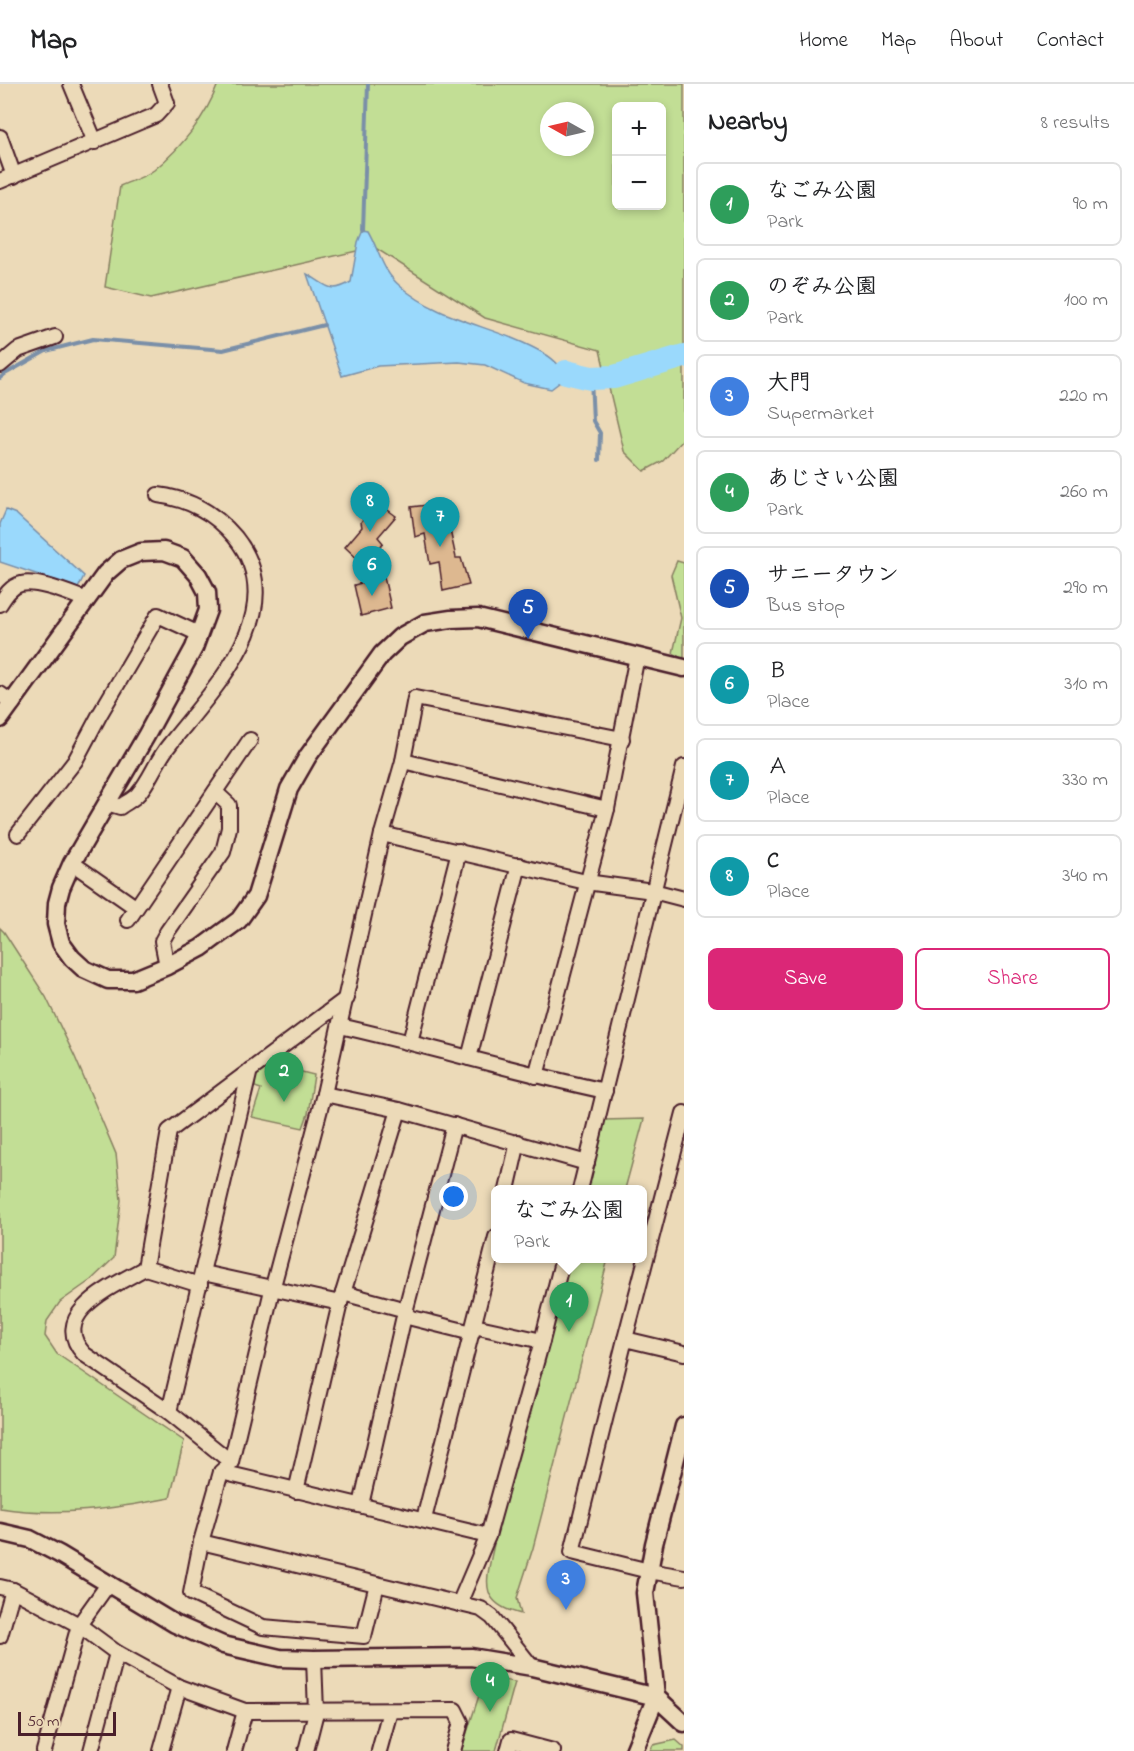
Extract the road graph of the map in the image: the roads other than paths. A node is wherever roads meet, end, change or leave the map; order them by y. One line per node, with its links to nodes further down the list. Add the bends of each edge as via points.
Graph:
1 (71, 84): 4 (street)
2 (160, 84): 4 (street, via 167,103 156,115)
3 (0, 137): 5 (street)
4 (95, 142): 5 (street)
5 (14, 176): 6 (street)
6 (0, 182)
7 (55, 337): 8 (street, via 18,350)
8 (0, 365)
9 (158, 495): 22 (street, via 191,502 224,523 252,569 254,611 247,638 235,661 167,746 137,795 120,807)
10 (87, 600): 11 (street, via 36,584 20,584); 12 (street, via 106,573 121,560 141,552 164,551 183,558 198,574 207,592 208,610); 15 (street)
11 (0, 604)
12 (199, 634): 22 (street); 24 (street, via 158,615 75,761)
13 (637, 656): 14 (street); 17 (street); 32 (street, via 478,618 425,623 400,637 382,654 308,756 289,789 256,896 239,920 201,948)
14 (684, 668)
15 (7, 698): 16 (street)
16 (0, 719)
17 (622, 739): 19 (street, via 415,698); 23 (street)
18 (250, 740): 21 (street)
19 (403, 761): 23 (street); 25 (street)
20 (684, 767): 30 (street)
21 (215, 792): 27 (street, via 131,914); 32 (street, via 229,805 223,852 166,932 162,941)
22 (107, 803): 27 (street)
23 (607, 809): 29 (street)
24 (18, 834)
25 (382, 834): 26 (street); 33 (street)
26 (459, 851): 28 (street); 35 (street)
27 (72, 863): 32 (street, via 57,903 56,924 72,958 84,969 108,980 133,980)
28 (519, 865): 29 (street); 36 (street)
29 (586, 882): 30 (street); 38 (street)
30 (653, 891): 31 (street); 39 (street)
31 (684, 899)
32 (167, 966)
33 (347, 998): 34 (street); 37 (street)
34 (340, 1026): 35 (street); 40 (street)
35 (410, 1042): 36 (street)
36 (469, 1058): 38 (street)
37 (250, 1070): 52 (street, via 169,1131); 53 (street)
38 (536, 1076): 39 (street)
39 (605, 1090): 45 (street)
40 (324, 1094): 41 (street); 54 (street)
41 (399, 1110): 43 (street); 55 (street)
42 (683, 1120): 49 (street)
43 (454, 1125): 44 (street); 56 (street)
44 (518, 1142): 45 (street); 46 (street)
45 (587, 1163): 47 (street)
46 (508, 1185)
47 (581, 1185)
48 (491, 1254): 57 (street)
49 (647, 1256)
50 (562, 1263): 59 (street)
51 (645, 1263): 58 (street)
52 (145, 1268): 53 (street); 61 (street, via 95,1297 76,1318 73,1336 84,1354)
53 (201, 1279): 54 (street); 61 (street)
54 (272, 1290): 55 (street); 63 (street)
55 (341, 1298): 56 (street); 64 (street)
56 (405, 1313): 57 (street); 65 (street)
57 (473, 1330): 59 (street); 66 (street)
58 (625, 1339): 60 (street); 70 (street, via 572,1552)
59 (542, 1341): 68 (street)
60 (684, 1353)
61 (169, 1412): 63 (street)
62 (684, 1426): 70 (street)
63 (226, 1467): 64 (street); 69 (street)
64 (297, 1491): 65 (street)
65 (361, 1505): 66 (street)
66 (424, 1520): 68 (street)
67 (0, 1532): 72 (street, via 30,1539)
68 (488, 1536): 75 (street)
69 (201, 1542): 73 (street); 73 (street, via 191,1593 262,1626 364,1636)
70 (649, 1571): 71 (street); 82 (street, via 645,1593)
71 (684, 1577)
72 (109, 1583): 76 (street); 79 (street, via 175,1624 223,1645 280,1658)
73 (377, 1584): 75 (street)
74 (6, 1589): 76 (street); 77 (street)
75 (459, 1604): 80 (street, via 481,1609 492,1617)
76 (79, 1625): 78 (street); 87 (street)
77 (0, 1636)
78 (117, 1653): 81 (street); 88 (street)
79 (314, 1659): 80 (street, via 471,1657); 85 (street)
80 (532, 1667): 82 (street)
81 (179, 1687): 83 (street); 89 (street)
82 (656, 1697): 86 (street); 96 (street)
83 (245, 1711): 85 (street); 90 (street)
84 (390, 1711): 85 (street); 92 (street); 93 (street, via 455,1710 461,1722)
85 (316, 1712): 91 (street)
86 (684, 1723)
87 (45, 1751)
88 (91, 1751)
89 (161, 1751)
90 (234, 1751)
91 (306, 1751)
92 (379, 1751)
93 (453, 1751)
94 (508, 1751): 95 (street, via 511,1740)
95 (553, 1751)
96 (634, 1751)

